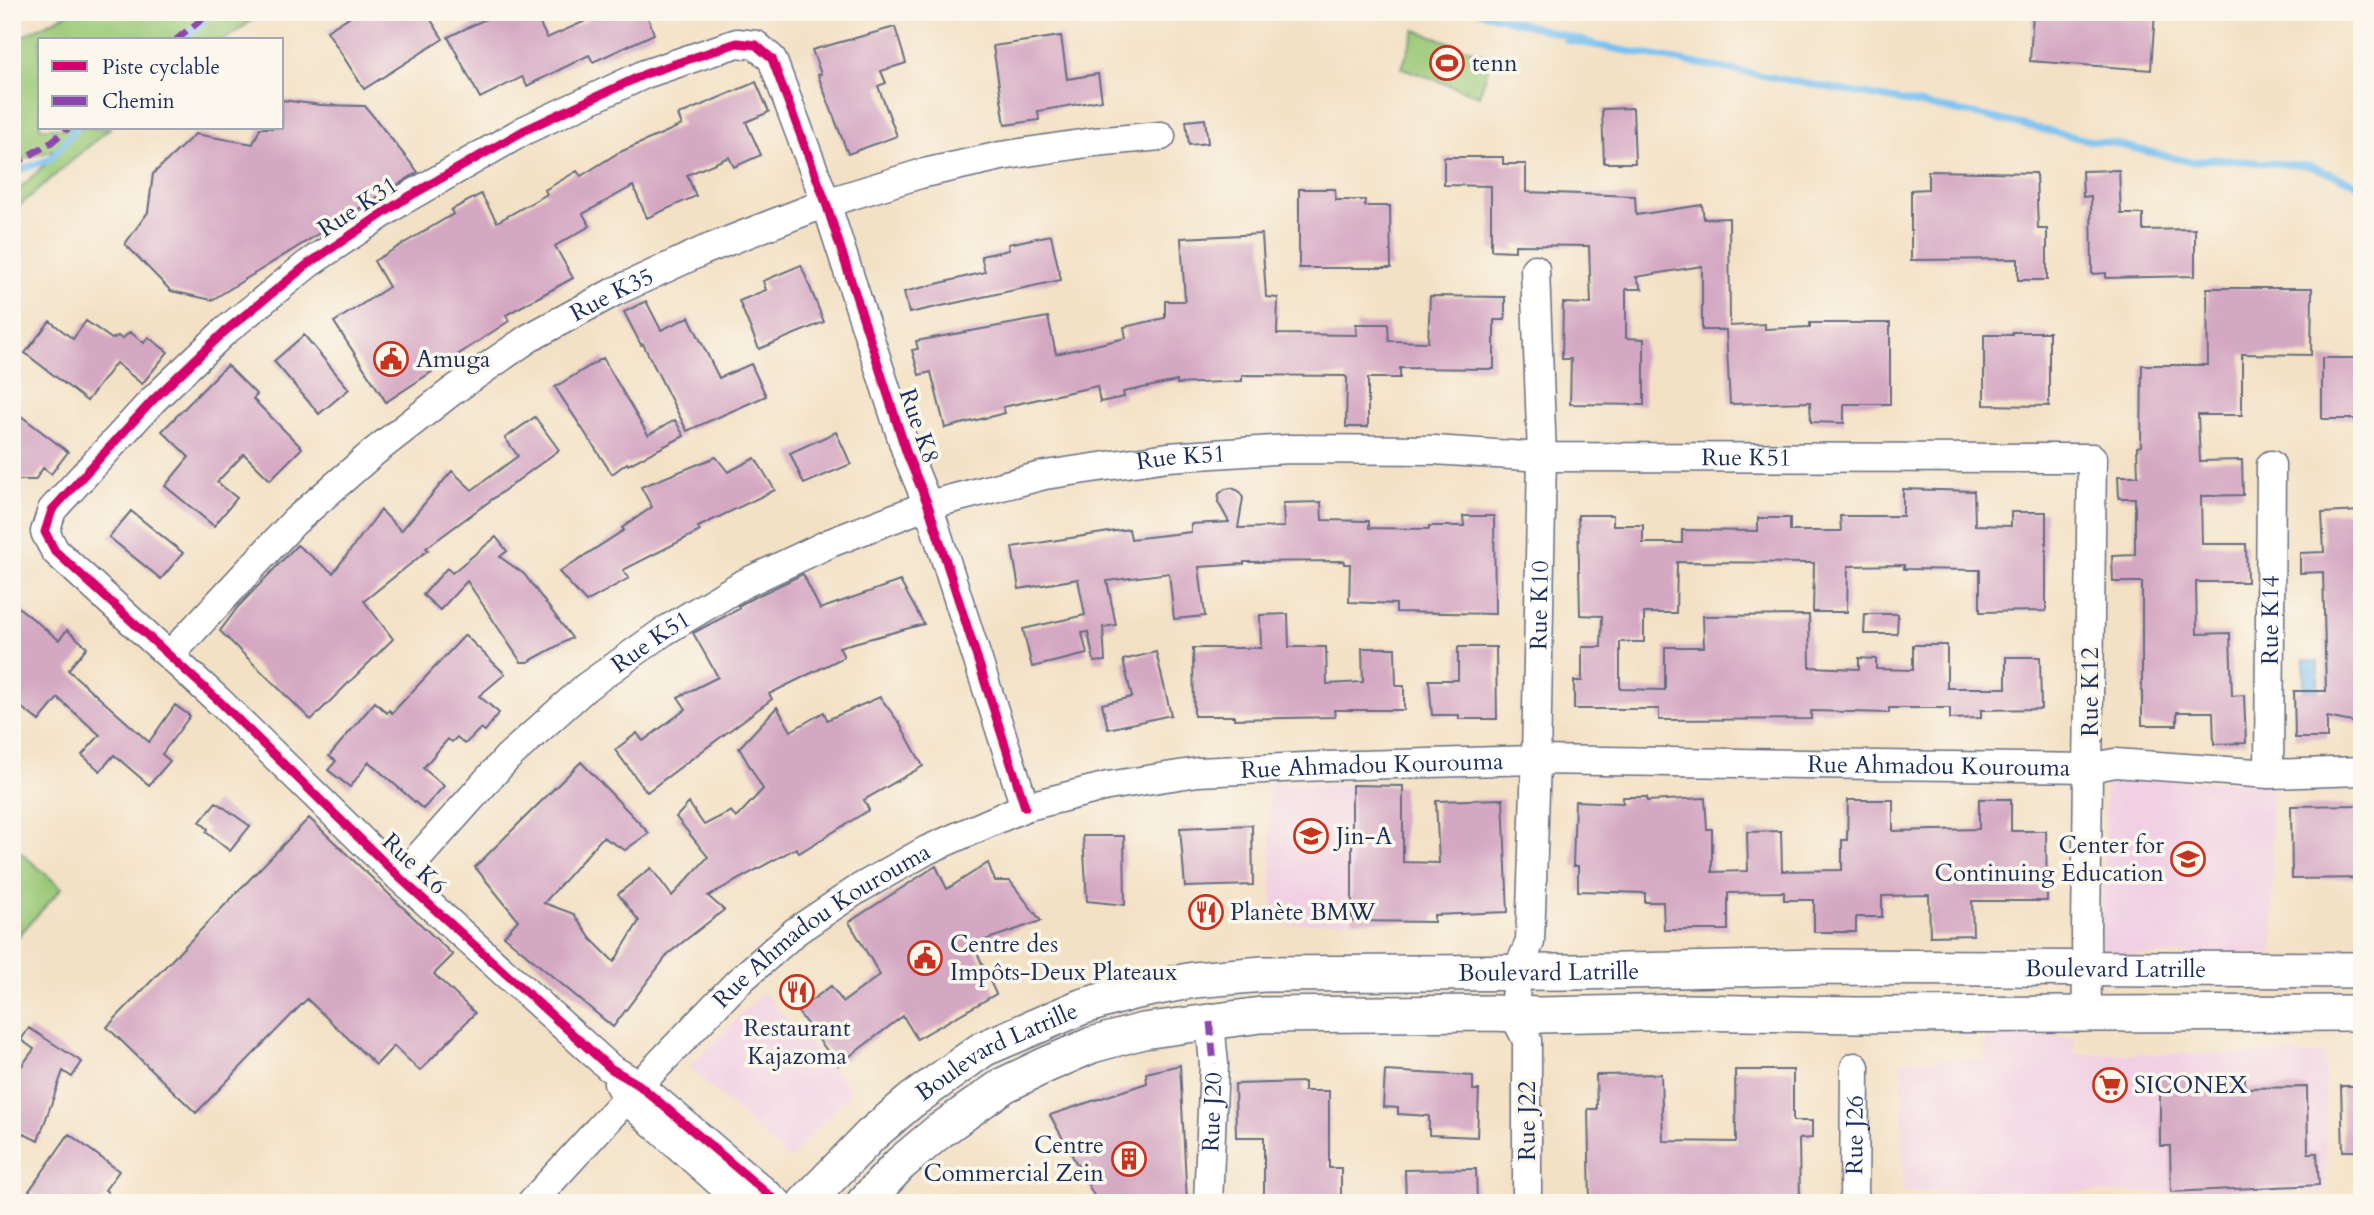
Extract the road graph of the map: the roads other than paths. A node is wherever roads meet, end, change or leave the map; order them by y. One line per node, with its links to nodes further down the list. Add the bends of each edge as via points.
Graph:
1 (772, 59): 3 (street, Rue K8); 9 (street, Rue K31, via 756,45 737,43 645,74 525,130 403,200 308,264 224,332 153,400 52,510)
2 (1161, 136): 3 (street, Rue K35, via 1001,156 920,174)
3 (825, 203): 8 (street, Rue K8); 10 (street, Rue K35, via 614,292 518,346 451,392 294,522)
4 (1535, 269): 5 (street, Rue K10)
5 (1542, 457): 6 (street, Rue K51); 8 (street, Rue K51, via 1434,450 1289,449 1168,457 1045,475); 11 (street, Rue K10)
6 (2092, 458): 12 (street, Rue K12)
7 (2271, 465): 14 (street, Rue K14)
8 (928, 505): 15 (street, Rue K8); 16 (street, Rue K51, via 740,585 663,632 586,687 507,758)
9 (45, 532): 10 (street, Rue K6, via 55,551)
10 (170, 655): 16 (street, Rue K6)
11 (1536, 760): 12 (street, Rue Ahmadou Kourouma); 15 (street, Rue Ahmadou Kourouma, via 1198,772 1108,786); 17 (street, Rue K10)
12 (2090, 768): 14 (street, Rue Ahmadou Kourouma, via 2115,764); 18 (street, Rue K12)
13 (2362, 771): 14 (street, Rue Ahmadou Kourouma)
14 (2269, 774)
15 (1025, 807): 25 (street, Rue Ahmadou Kourouma, via 927,850 796,931 737,983)
16 (400, 878): 25 (street, Rue K6)
17 (1530, 961): 18 (main road, Boulevard Latrille); 23 (street, Rue J22); 29 (main road, Boulevard Latrille, via 1194,980 1081,1007 983,1049 943,1077 872,1135)
18 (2086, 968): 19 (main road, Boulevard Latrille); 21 (street, Rue K12)
19 (2362, 970)
20 (2362, 1013): 21 (main road, Boulevard Latrille)
21 (2087, 1014): 23 (main road, Boulevard Latrille, via 1688,1012)
22 (1210, 1022): 23 (main road, Boulevard Latrille, via 1261,1015); 30 (main road, Boulevard Latrille, via 1143,1031 1092,1045 1004,1085 900,1164); 31 (street, Rue J20, via 1214,1064)
23 (1527, 1023): 32 (street, Rue J22)
24 (1856, 1067): 33 (street, Rue J26)
25 (633, 1093): 26 (street, Rue Ahmadou Kourouma); 27 (street, Rue K6); 28 (street, Rue K6)
26 (531, 1203)
27 (742, 1203)
28 (778, 1203)
29 (805, 1203)
30 (864, 1203)
31 (1208, 1203)
32 (1527, 1203)
33 (1854, 1203)

